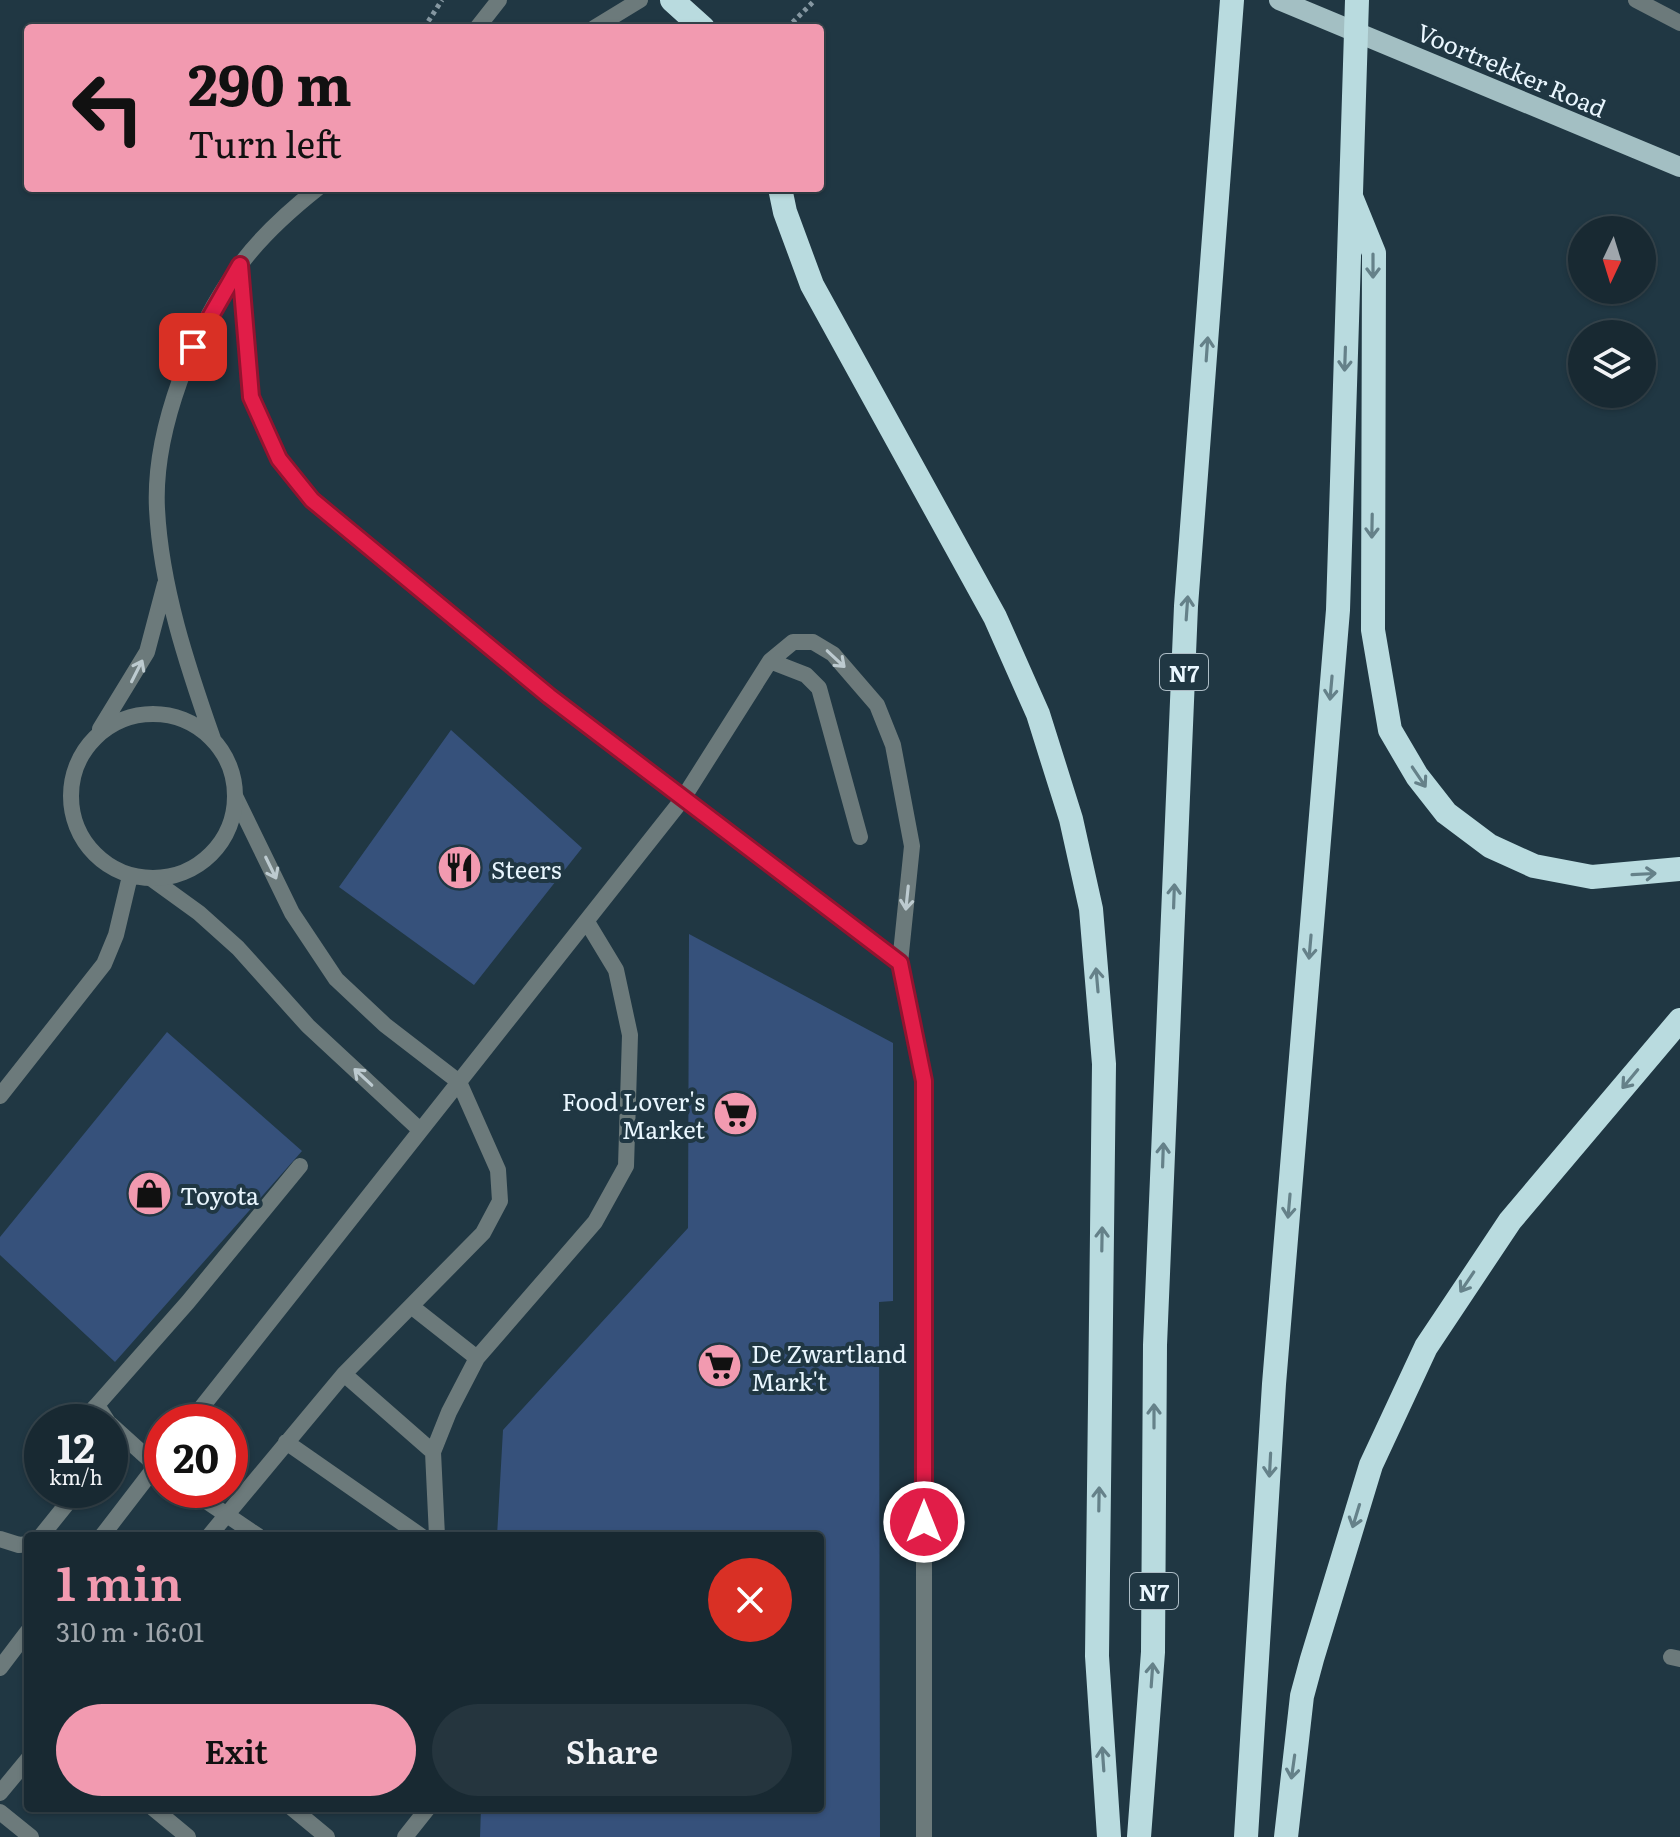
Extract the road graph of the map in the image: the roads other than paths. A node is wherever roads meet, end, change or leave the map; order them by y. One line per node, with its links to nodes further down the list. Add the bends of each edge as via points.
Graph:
1 (499, 0): 9 (street)
2 (640, 0): 10 (street)
3 (672, 0): 11 (highway)
4 (1232, 0): 71 (highway, N7, one-way to 4, via 1153,1652 1155,1345 1186,606)
5 (1279, 0): 12 (main road, Voortrekker Road)
6 (1357, 0): 16 (highway)
7 (1636, 0): 8 (street)
8 (1680, 23)
9 (480, 24)
10 (601, 24)
11 (699, 24)
12 (1680, 167)
13 (313, 192): 18 (street, via 284,215)
14 (765, 192): 17 (highway)
15 (781, 192): 17 (highway)
16 (1349, 193): 26 (highway, one-way to 26, via 1374,253 1373,630 1390,730 1446,813 1490,846 1534,866 1592,877); 72 (highway, one-way to 72, via 1338,610 1274,1384)
17 (785, 212): 70 (highway, one-way to 17, via 1097,1656 1104,1064 1091,909 1071,819 1038,714 995,617 812,285)
18 (240, 265): 19 (street, via 193,347 166,424 157,506); 24 (street, via 251,397 279,459 312,500)
19 (166, 581): 21 (street, one-way to 19, via 147,652); 22 (street)
20 (770, 661): 24 (street); 25 (street, via 806,675 819,688); 30 (street, one-way to 30, via 793,642 813,642 833,654 877,705 893,745 912,846)
21 (95, 737): 22 (street, via 133,716 154,714 196,726); 27 (street, via 73,774 73,817 93,854)
22 (213, 739): 23 (street, via 226,756)
23 (236, 798): 28 (street, via 225,839 211,856 173,877); 32 (street, one-way to 32, via 292,913 336,979)
24 (682, 800): 29 (street); 30 (street)
25 (860, 837)
26 (1680, 869)
27 (130, 876): 28 (street); 33 (street, via 104,964)
28 (152, 879): 34 (street, one-way to 28, via 308,1026 238,948)
29 (587, 922): 32 (street); 37 (street, via 616,970 630,1035 626,1166 595,1222)
30 (900, 963): 69 (street, via 924,1081)
31 (1680, 1020): 73 (highway, one-way to 73, via 1510,1221 1455,1299 1415,1370 1371,1465 1312,1659 1302,1696)
32 (459, 1082): 34 (street); 36 (street, via 498,1170 500,1201 483,1233)
33 (0, 1096)
34 (420, 1130): 40 (street)
35 (300, 1166): 39 (street)
36 (411, 1306): 37 (street); 38 (street)
37 (477, 1358): 44 (street)
38 (344, 1374): 42 (street); 44 (street)
39 (98, 1404)
40 (204, 1404)
41 (128, 1439): 43 (street)
42 (286, 1442): 48 (street); 53 (street)
43 (144, 1452)
44 (433, 1452): 54 (street)
45 (144, 1485): 50 (street)
46 (64, 1508): 49 (street)
47 (216, 1508): 48 (street)
48 (226, 1515): 51 (street); 52 (street)
49 (44, 1532)
50 (105, 1532)
51 (212, 1532)
52 (252, 1532)
53 (415, 1532)
54 (437, 1532)
55 (0, 1539): 56 (street)
56 (24, 1544)
57 (24, 1636): 58 (street)
58 (0, 1668)
59 (24, 1764): 60 (street)
60 (0, 1793)
61 (0, 1812): 65 (street)
62 (158, 1812): 66 (street)
63 (297, 1812): 67 (street)
64 (425, 1812): 68 (street)
65 (31, 1837)
66 (188, 1837)
67 (327, 1837)
68 (405, 1837)
69 (924, 1837)
70 (1109, 1837)
71 (1139, 1837)
72 (1246, 1837)
73 (1286, 1837)

